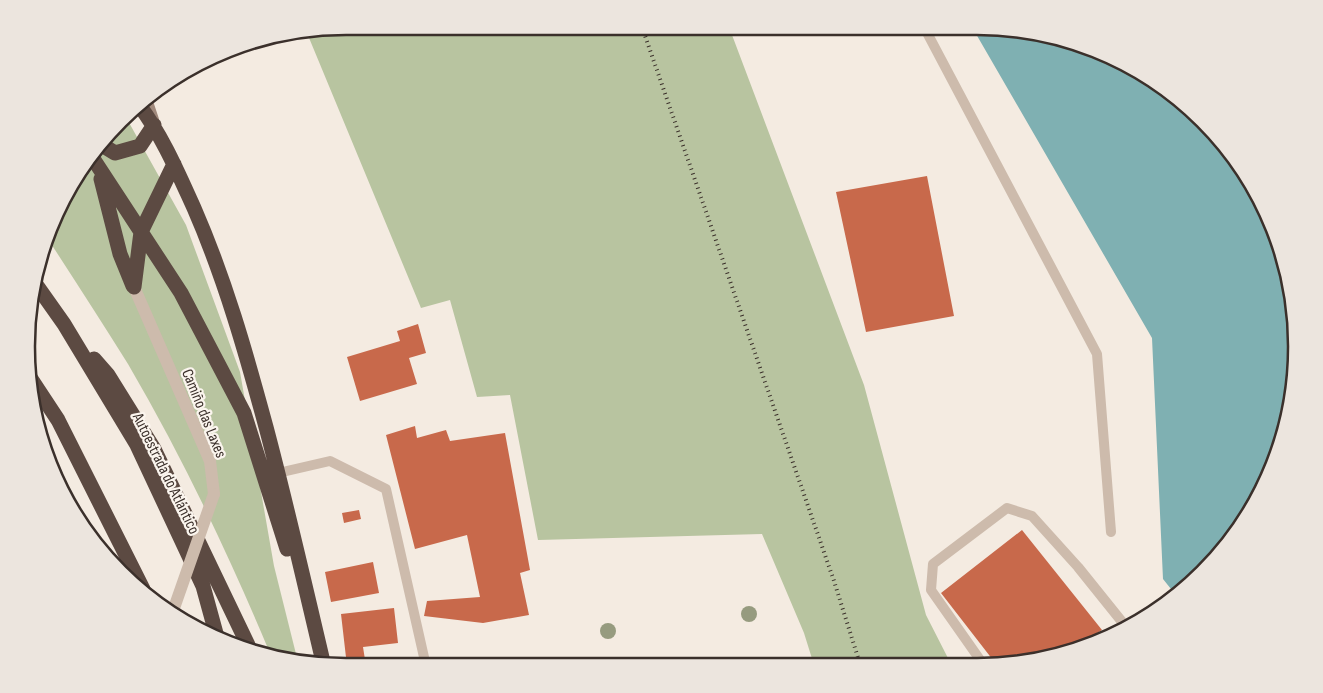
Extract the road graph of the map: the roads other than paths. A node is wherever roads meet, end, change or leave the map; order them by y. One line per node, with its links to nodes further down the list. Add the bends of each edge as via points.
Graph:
1 (928, 35): 14 (lane, via 1097,354)
2 (148, 106): 4 (main road)
3 (143, 110): 4 (highway)
4 (154, 125): 5 (highway, via 140,146 115,153); 7 (highway)
5 (106, 148)
6 (95, 162): 8 (highway); 9 (highway, via 120,254)
7 (174, 164): 8 (highway); 13 (highway, via 210,245 248,360)
8 (141, 232): 9 (highway); 20 (highway, via 181,293 244,414)
9 (134, 287): 16 (street, Camiño das Laxes, bridge, via 210,461 214,494)
10 (40, 291): 11 (highway, Autoestrada do Atlántico)
11 (64, 324): 18 (highway, Autoestrada do Atlántico, via 137,445 203,586); 19 (highway, via 108,375 154,449)
12 (39, 390): 15 (highway, via 58,420)
13 (278, 473): 21 (highway); 22 (lane, via 330,461 386,489)
14 (1111, 532)
15 (137, 577)
16 (174, 607)
17 (1121, 622): 23 (lane, via 1032,516 1007,508 933,564 931,590)
18 (215, 629)
19 (246, 641)
20 (321, 656)
21 (322, 657)
22 (424, 658)
23 (979, 658)

